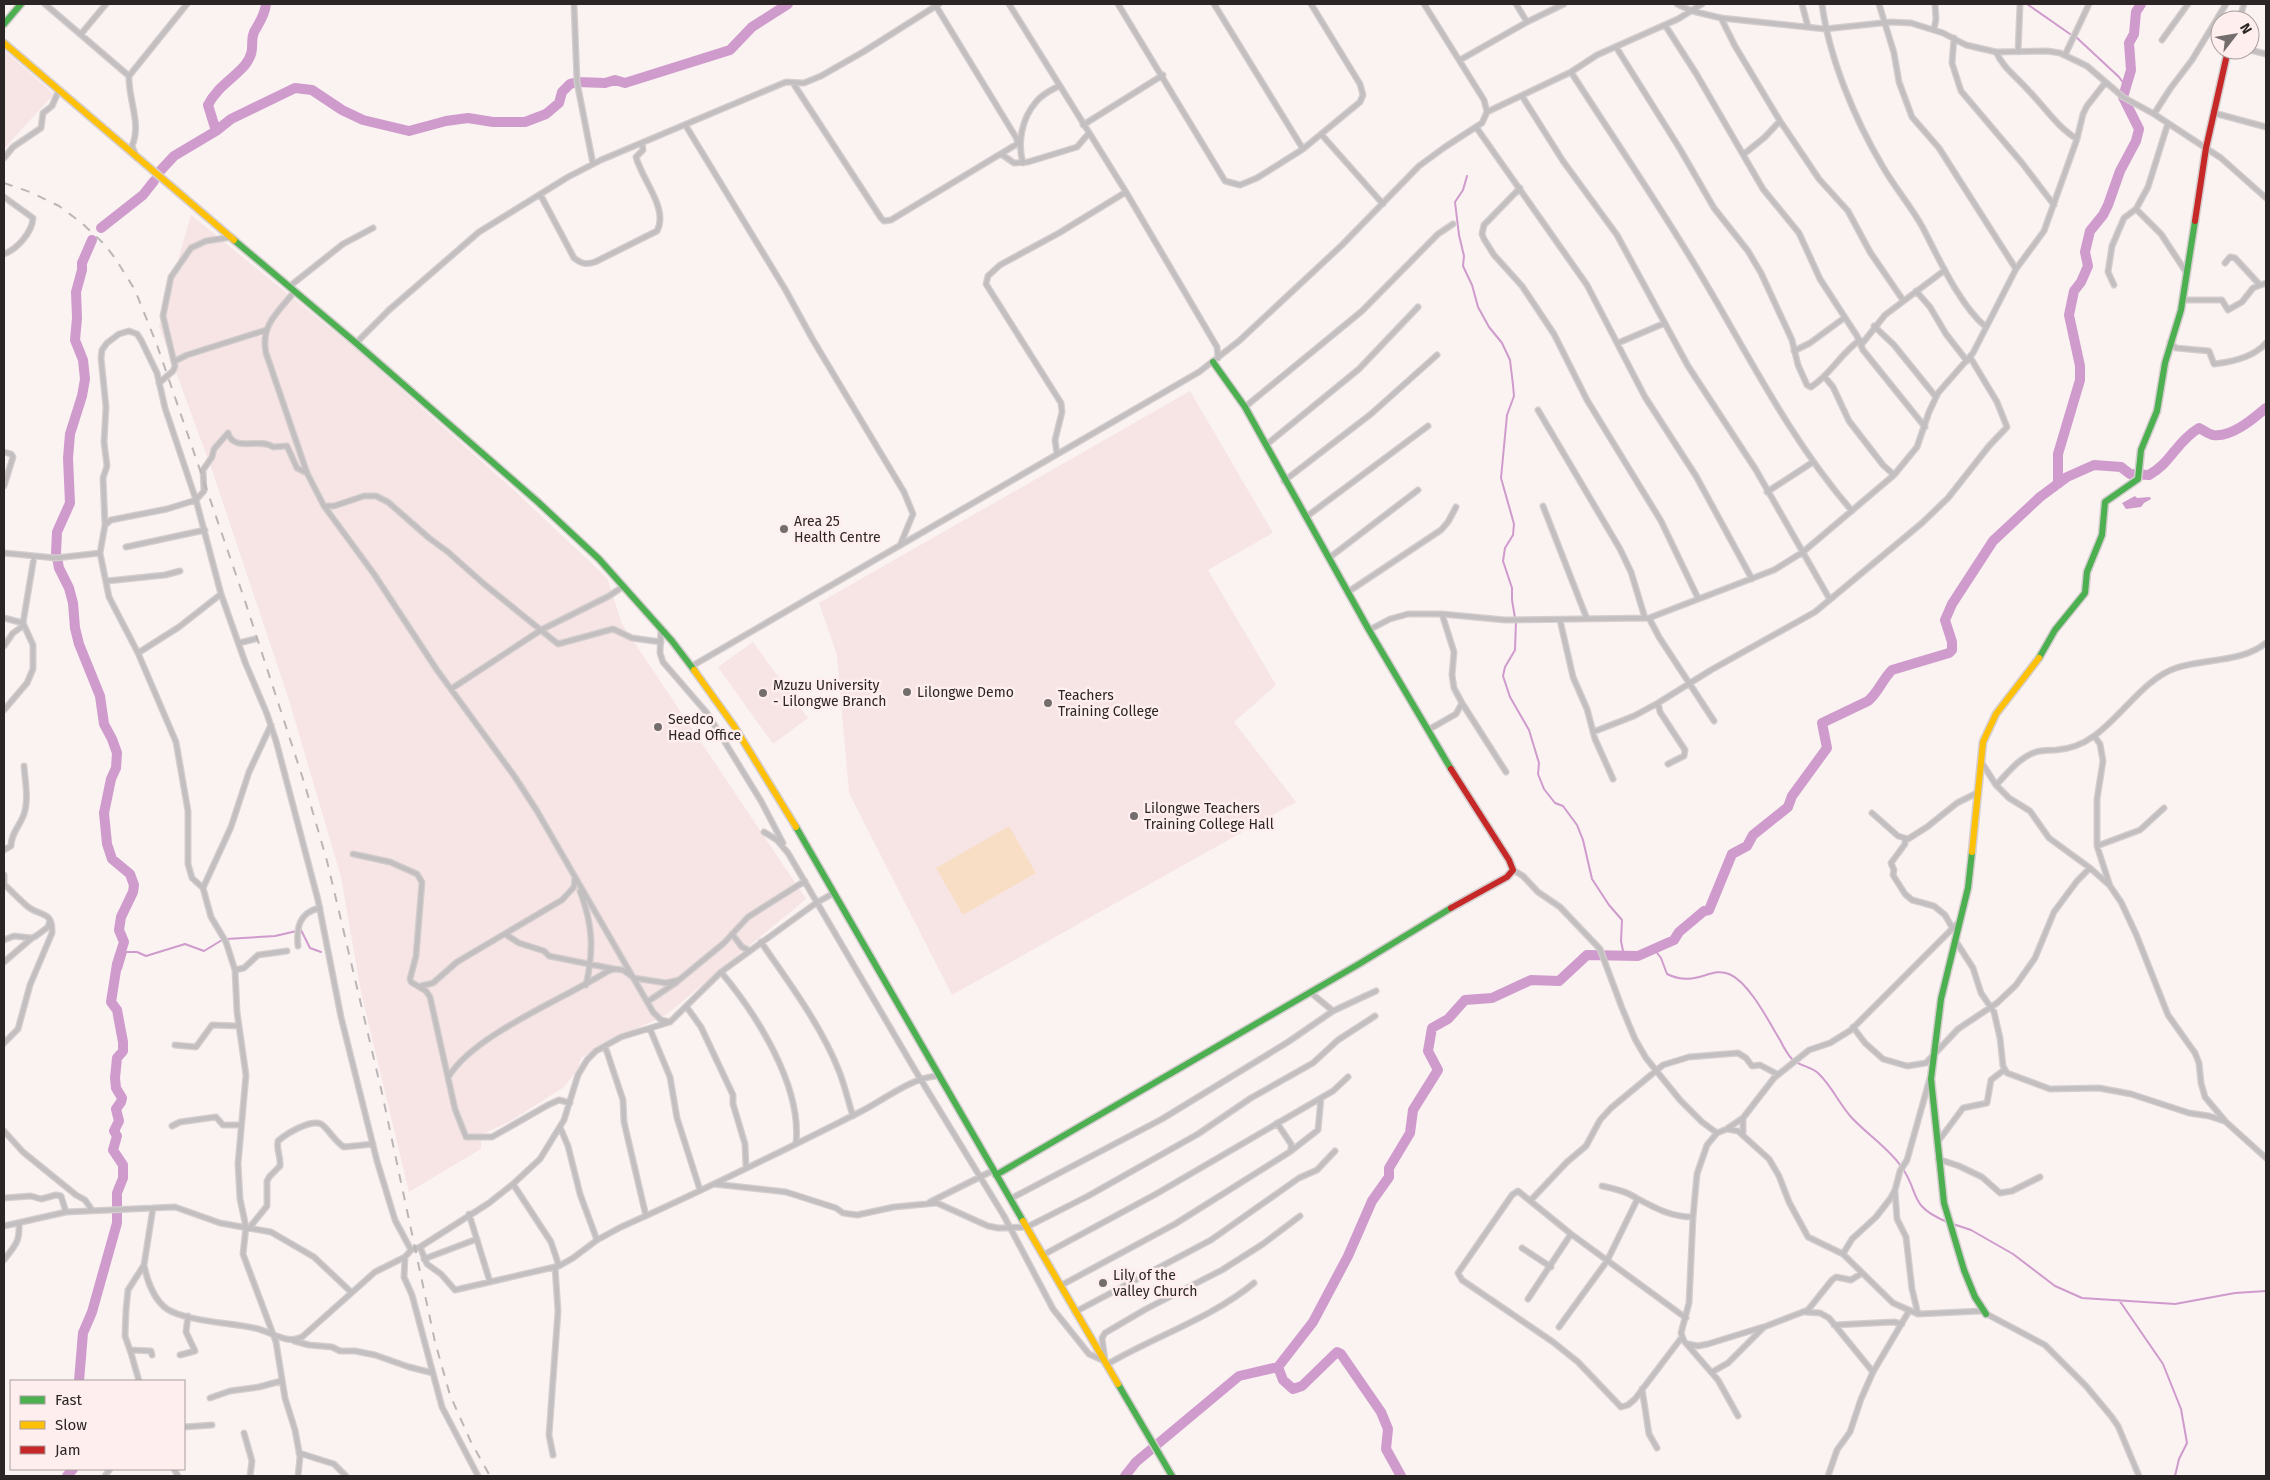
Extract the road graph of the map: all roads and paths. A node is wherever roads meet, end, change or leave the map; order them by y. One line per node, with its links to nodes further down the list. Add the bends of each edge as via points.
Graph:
1 (21, 4): 28 (street)
2 (45, 4): 33 (street)
3 (106, 4): 33 (street)
4 (186, 4): 45 (street)
5 (574, 4): 71 (street, via 577,82)
6 (1009, 4): 48 (street)
7 (1118, 4): 44 (street)
8 (1214, 4): 65 (street)
9 (1310, 4): 61 (street, via 1360,84 1363,95 1360,102)
10 (1424, 4): 41 (street)
11 (1516, 4): 26 (street)
12 (1564, 4): 26 (street)
13 (1677, 4): 24 (street)
14 (1702, 4): 24 (street)
15 (1802, 4): 30 (street)
16 (1822, 4): 31 (street)
17 (1879, 4): 27 (street)
18 (1935, 4): 32 (street)
19 (2020, 4): 39 (street)
20 (2089, 4): 40 (street)
21 (2188, 4): 35 (street)
22 (2226, 4): 53 (street)
23 (938, 5): 46 (street, via 821,76 804,83); 66 (street, via 1017,139 1016,144)
24 (1692, 11): 25 (street); 29 (street)
25 (1721, 18): 30 (street); 54 (street)
26 (1527, 22): 41 (street)
27 (1884, 22): 31 (street); 32 (street, via 1911,23); 85 (street, via 1899,82 1912,117 1939,148)
28 (4, 24)
29 (1665, 25): 37 (street); 67 (street)
30 (1808, 27): 31 (street)
31 (1825, 29): 86 (street, via 1862,128)
32 (1934, 29): 34 (street)
33 (81, 34): 45 (street)
34 (1954, 38): 38 (street, via 1966,45); 78 (street, via 1952,63 1961,91)
35 (2162, 40)
36 (4, 43): 49 (street)
37 (1616, 47): 43 (street); 106 (street, via 1714,208 1761,273)
38 (1996, 52): 39 (street); 62 (street, via 2006,70 2026,87 2066,132)
39 (2018, 52): 40 (street, via 2047,51)
40 (2065, 55): 47 (street, via 2087,66)
41 (1460, 60): 51 (street)
42 (2225, 60): 52 (street)
43 (1571, 72): 50 (street); 121 (street, via 1706,283 1764,388)
44 (1163, 75): 56 (street); 65 (street, via 1225,181 1246,184)
45 (129, 76): 69 (street, via 136,120 136,138 132,146)
46 (793, 83): 57 (street, via 786,82); 66 (street, via 884,221 891,220)
47 (2105, 83): 53 (street); 62 (street, via 2087,106)
48 (1059, 86): 56 (street); 70 (street, via 1036,101 1030,110 1020,141)
49 (59, 90): 68 (street, via 52,106 43,113 41,128 13,147); 69 (street)
50 (1522, 96): 51 (street); 97 (street, via 1563,161 1612,228)
51 (1488, 112): 58 (street)
52 (2214, 113): 59 (street); 64 (street)
53 (2154, 114): 55 (street)
54 (1780, 121): 67 (street); 93 (street, via 1819,179 1848,211 1870,252)
55 (2168, 123): 64 (street); 79 (street, via 2148,187)
56 (1083, 125): 60 (street)
57 (686, 126): 63 (street); 136 (street, via 904,492 913,514)
58 (1476, 127): 72 (street); 77 (street, via 1432,156)
59 (2266, 127)
60 (1089, 133): 70 (street, via 1077,147); 73 (street)
61 (1320, 134): 65 (street); 77 (street)
62 (2077, 139): 78 (street)
63 (642, 143): 71 (street); 74 (street, via 643,150 636,157 662,215 661,224 657,231 595,262 580,263 574,258)
64 (2206, 148): 76 (street); 87 (street)
65 (1303, 149)
66 (1002, 154): 70 (street, via 1014,163)
67 (1744, 154): 96 (street, via 1763,189 1799,233 1820,279)
68 (4, 158)
69 (137, 158): 82 (street)
70 (1023, 163)
71 (593, 164): 74 (street)
72 (1520, 188): 104 (street, via 1578,270); 149 (street, via 1484,225 1482,234 1486,244 1522,286 1550,328 1587,400 1661,521)
73 (1126, 192): 109 (street, via 1216,347); 120 (street, via 1000,265 986,281 1061,403 1055,440)
74 (540, 194): 103 (street, via 479,232)
75 (4, 196): 83 (street, via 33,218 24,238)
76 (2266, 198)
77 (1383, 204): 109 (street)
78 (2054, 205): 85 (street, via 2044,231)
79 (2136, 209): 87 (street, via 2161,234); 89 (street, via 2124,218 2112,246 2108,272)
80 (1453, 224): 114 (street, via 1438,234 1362,311)
81 (373, 228): 91 (street, via 342,244)
82 (232, 237): 91 (street); 110 (street, via 206,241 191,248 171,277 163,316)
83 (4, 254)
84 (2225, 263): 90 (street, via 2230,257 2235,258)
85 (2016, 269): 99 (street)
86 (1945, 270): 92 (street); 99 (street, via 1959,294)
87 (2187, 273): 94 (street)
88 (2266, 283): 90 (street)
89 (2114, 285)
90 (2260, 285): 94 (street, via 2248,292 2238,306 2228,310 2222,300)
91 (292, 288): 100 (street); 103 (street)
92 (1916, 291): 93 (street); 108 (street)
93 (1903, 300): 98 (street)
94 (2183, 300): 102 (street)
95 (1418, 307): 118 (street, via 1359,369)
96 (1844, 318): 101 (street); 106 (street)
97 (1665, 323): 104 (street); 127 (street, via 1694,377)
98 (1874, 326): 101 (street); 113 (street)
99 (1986, 327): 108 (street)
100 (266, 330): 110 (street); 122 (street, via 263,339 266,353)
101 (1860, 342): 111 (street, via 1851,346); 117 (street, via 1866,355)
102 (2170, 342): 105 (street, via 2176,348 2209,352 2214,364 2251,354); 177 (street, via 2157,411 2142,450 2138,479 2105,502 2102,535 2087,572 2085,593 2055,630 2036,664 1996,714 1983,742)
103 (356, 343): 146 (street, via 573,534)
104 (1618, 343): 144 (street, via 1645,397 1696,476)
105 (2266, 343)
106 (1794, 351): 111 (street, via 1808,386 1813,386)
107 (1437, 355): 124 (street, via 1371,414)
108 (1968, 359): 113 (street); 150 (street, via 1997,402 2007,427 1948,498 1864,573)
109 (1215, 360): 114 (street); 120 (street)
110 (175, 361): 112 (street, via 173,371)
111 (1824, 376): 123 (street, via 1832,385 1849,421)
112 (160, 383): 128 (street, via 168,419); 134 (street, via 141,340 134,332 116,336 102,350 106,408)
113 (1936, 396): 117 (street)
114 (1245, 407): 118 (street)
115 (1538, 410): 153 (street, via 1620,549)
116 (1428, 426): 133 (street)
117 (1924, 427): 123 (street, via 1917,447)
118 (1266, 445): 124 (street)
119 (4, 452): 125 (street, via 13,457)
120 (1057, 454): 136 (street)
121 (1813, 462): 127 (street); 132 (street)
122 (307, 473): 128 (street, via 298,468 286,446 236,444 228,433 214,449 203,470 204,490); 129 (street)
123 (1894, 475): 132 (street)
124 (1284, 481): 133 (street)
125 (4, 486)
126 (1418, 490): 142 (street)
127 (1767, 492): 139 (street)
128 (196, 500): 134 (street, via 168,509 116,518); 135 (street)
129 (324, 506): 158 (street, via 364,496 376,496 388,502); 168 (street)
130 (1543, 506): 154 (street)
131 (1456, 507): 147 (street, via 1441,530)
132 (1852, 511): 139 (street)
133 (1306, 517): 142 (street)
134 (105, 524): 138 (street)
135 (205, 530): 137 (street); 148 (street)
136 (901, 544): 166 (street)
137 (126, 547)
138 (100, 552): 141 (street, via 56,558); 145 (street)
139 (1803, 552): 144 (street); 150 (street)
140 (4, 553): 141 (street)
141 (34, 557): 156 (street)
142 (1329, 558): 147 (street)
143 (180, 570): 145 (street, via 165,575)
144 (1752, 579): 149 (street)
145 (107, 581): 165 (street, via 110,598)
146 (624, 586): 157 (street); 158 (street)
147 (1348, 592): 159 (street)
148 (221, 594): 162 (street); 165 (street, via 180,627)
149 (1698, 598): 153 (street)
150 (1829, 598): 167 (street, via 1814,612)
151 (1442, 614): 155 (street, via 1484,619); 159 (street, via 1399,616); 169 (street, via 1454,652 1452,681)
152 (4, 618): 156 (street)
153 (1647, 618): 154 (street); 167 (street)
154 (1587, 619): 155 (street)
155 (1560, 620): 175 (street, via 1573,677)
156 (23, 624): 164 (street); 171 (street, via 34,645 33,669 26,684)
157 (661, 629): 161 (street); 166 (street)
158 (541, 630): 161 (street, via 558,644 613,629 632,638); 168 (street)
159 (1369, 630): 174 (street)
160 (255, 639): 162 (street)
161 (661, 642): 190 (street, via 663,662 695,696 716,726)
162 (239, 643): 173 (street)
163 (2266, 643): 176 (street, via 2246,655 2175,668 2135,697)
164 (4, 646)
165 (138, 653): 199 (street, via 176,742 188,811 188,864 192,878)
166 (692, 666): 200 (street, via 742,739)
167 (1690, 682): 170 (street); 172 (street)
168 (451, 689): 195 (street, via 515,777)
169 (1462, 703): 174 (street, via 1456,714); 180 (street)
170 (1658, 703): 175 (street); 178 (street, via 1660,712 1685,750 1684,756)
171 (4, 710)
172 (1714, 721)
173 (271, 725): 199 (street); 202 (street)
174 (1428, 730): 193 (street)
175 (1593, 732): 181 (street)
176 (2094, 736): 182 (street, via 2072,747 2032,753); 188 (street, via 2100,744 2103,761 2097,799)
177 (1980, 760): 182 (street); 183 (street)
178 (1668, 764)
179 (24, 766): 189 (street, via 24,816 14,832 11,846)
180 (1506, 772)
181 (1613, 780)
182 (1996, 785): 192 (street, via 2030,811 2058,846)
183 (1977, 793): 187 (street); 204 (street, via 1968,888)
184 (2164, 808): 188 (street, via 2140,830)
185 (1872, 813): 187 (street)
186 (764, 832): 190 (street, via 777,840)
187 (1905, 839): 205 (street, via 1905,844 1891,863 1897,883 1912,900 1937,908)
188 (2097, 846): 198 (street)
189 (4, 850)
190 (788, 853): 196 (street)
191 (353, 854): 223 (street, via 385,860 420,877 423,887 416,956 410,979)
192 (2090, 868): 198 (street); 228 (street, via 2054,912 2029,968)
193 (1513, 870): 225 (street, via 1507,877); 240 (street, via 1560,907 1600,950 1635,1039)
194 (4, 875): 197 (street)
195 (575, 878): 206 (street, via 574,887 562,900); 216 (street, via 590,925); 220 (street)
196 (805, 881): 201 (street); 207 (street, via 748,917)
197 (4, 884): 203 (street, via 29,907)
198 (2110, 886): 251 (street, via 2144,950 2168,1015 2199,1063 2205,1097)
199 (203, 888): 218 (street, via 210,917 226,942)
200 (834, 893): 201 (street); 244 (street)
201 (816, 903): 211 (street); 246 (street)
202 (320, 908): 212 (street, via 308,912 299,922); 261 (street, via 341,1017)
203 (50, 919): 208 (street, via 48,927); 235 (street, via 52,933 30,985 20,1024 15,1034)
204 (1958, 922): 205 (street); 210 (street)
205 (1954, 930): 233 (street)
206 (505, 934): 216 (street, via 549,956); 223 (street, via 458,962 433,983)
207 (732, 934): 214 (street, via 742,947); 221 (street)
208 (32, 938): 209 (street, via 14,936); 215 (street)
209 (4, 940)
210 (1955, 940): 228 (street, via 1973,968 1981,993); 238 (street, via 1943,982)
211 (761, 942): 214 (street); 249 (street, via 805,1007 825,1044 839,1071)
212 (298, 946)
213 (287, 951): 218 (street, via 258,955 248,965)
214 (750, 951): 219 (street)
215 (4, 962)
216 (591, 964): 217 (street); 222 (street)
217 (615, 969): 220 (street, via 623,970); 222 (street)
218 (235, 970): 232 (street)
219 (721, 972): 227 (street); 260 (street, via 749,1008 782,1068 798,1126)
220 (634, 978): 221 (street, via 666,982); 226 (street)
221 (679, 980): 226 (street)
222 (586, 985): 243 (street, via 490,1038 464,1056)
223 (419, 986): 243 (street, via 430,997 435,1012 439,1042)
224 (1376, 991): 229 (street)
225 (1310, 992): 229 (street); 268 (street)
226 (647, 1002): 231 (street, via 656,1016)
227 (686, 1006): 231 (street); 267 (street, via 701,1027 733,1096 745,1144)
228 (1991, 1007): 238 (street, via 1960,1027); 239 (street, via 1997,1022)
229 (1333, 1011): 277 (street, via 1162,1119)
230 (1375, 1016): 291 (street, via 1338,1040 1313,1063 1251,1098 1198,1134)
231 (670, 1022): 234 (street)
232 (239, 1026): 236 (street, via 212,1025 196,1046); 253 (street, via 246,1075)
233 (1853, 1027): 238 (street, via 1883,1060 1892,1063 1921,1064); 242 (street, via 1835,1041 1809,1050)
234 (650, 1029): 237 (street, via 621,1037); 274 (street, via 669,1072 677,1118)
235 (4, 1043)
236 (175, 1045)
237 (605, 1046): 248 (street, via 587,1060 578,1075); 285 (street, via 623,1100 624,1122)
238 (1935, 1054): 241 (street)
239 (2004, 1070): 251 (street, via 2046,1088 2112,1090); 262 (street, via 1991,1080 1986,1102 1963,1108)
240 (1656, 1071): 242 (street, via 1676,1059 1738,1053 1752,1066 1760,1065); 258 (street, via 1680,1100); 278 (street, via 1611,1108 1600,1120 1586,1146)
241 (1932, 1071): 262 (street); 275 (street, via 1907,1160)
242 (1777, 1074): 250 (street)
243 (449, 1076): 248 (street, via 455,1109 466,1137 492,1137 548,1104 559,1100)
244 (940, 1076): 246 (street); 268 (street)
245 (1348, 1077): 247 (street)
246 (920, 1078): 249 (street); 269 (street)
247 (1321, 1098): 252 (street); 263 (street, via 1318,1130)
248 (570, 1103): 255 (street)
249 (853, 1116): 260 (street)
250 (1743, 1118): 256 (street); 259 (street)
251 (2226, 1122): 265 (street)
252 (1277, 1123): 263 (street, via 1291,1144); 300 (street)
253 (240, 1125): 254 (street, via 223,1125 216,1117); 290 (street, via 238,1176)
254 (172, 1126)
255 (560, 1127): 271 (street, via 546,1152); 295 (street)
256 (1727, 1129): 258 (street); 259 (street)
257 (4, 1131): 282 (street, via 18,1148 85,1200)
258 (1717, 1133): 287 (street, via 1707,1145 1698,1174)
259 (1743, 1134): 299 (street, via 1776,1168 1789,1202 1808,1237)
260 (796, 1143): 267 (street)
261 (373, 1144): 290 (street, via 344,1147 326,1128 316,1123 284,1136 278,1141 280,1166 267,1181 267,1206); 298 (street, via 395,1220)
262 (1936, 1145): 266 (street)
263 (1291, 1151): 311 (street, via 1175,1224)
264 (1335, 1151): 315 (street, via 1317,1170 1299,1178 1211,1240)
265 (2266, 1158)
266 (1938, 1159): 270 (street, via 1976,1174 2000,1193 2012,1191); 318 (street, via 1944,1203 1964,1270)
267 (746, 1167): 272 (street)
268 (995, 1172): 269 (street); 277 (street)
269 (980, 1177): 280 (street); 292 (street)
270 (2040, 1177)
271 (513, 1184): 284 (street); 306 (street, via 551,1242)
272 (714, 1184): 274 (street); 280 (street, via 786,1192 851,1215)
273 (1602, 1186): 279 (street)
274 (700, 1190): 285 (street)
275 (1895, 1190): 299 (street); 317 (street, via 1896,1219 1906,1237)
276 (4, 1198): 283 (street, via 61,1196)
277 (1010, 1199): 291 (street)
278 (1531, 1200): 293 (street); 338 (street, via 1518,1192 1512,1195 1459,1269 1459,1277 1554,1342 1621,1407 1628,1405)
279 (1637, 1200): 287 (street, via 1668,1214); 304 (street)
280 (929, 1203): 292 (street, via 944,1205 988,1226)
281 (153, 1208): 282 (street); 290 (street, via 175,1207 220,1223); 305 (street)
282 (92, 1210): 283 (street)
283 (66, 1212): 288 (street)
284 (469, 1214): 294 (street); 296 (street)
285 (646, 1216): 295 (street)
286 (1300, 1216): 332 (street, via 1224,1269 1105,1333 1102,1338)
287 (1693, 1217): 320 (street, via 1692,1276)
288 (19, 1223): 289 (street); 303 (street, via 18,1241)
289 (4, 1226)
290 (248, 1227): 312 (street, via 271,1232 309,1253); 325 (street, via 243,1254)
291 (1027, 1227): 292 (street); 300 (street)
292 (1010, 1228): 332 (street, via 1053,1309 1089,1354)
293 (1571, 1234): 304 (street); 307 (street)
294 (477, 1238): 302 (street); 309 (street)
295 (596, 1240): 306 (street)
296 (420, 1247): 298 (street); 302 (street)
297 (1522, 1248): 307 (street)
298 (411, 1250): 301 (street)
299 (1843, 1254): 308 (street)
300 (1043, 1255): 311 (street)
301 (405, 1257): 312 (street, via 375,1272); 335 (street, via 404,1277)
302 (424, 1259): 309 (street, via 455,1290)
303 (4, 1260)
304 (1606, 1261): 320 (street); 323 (street)
305 (144, 1265): 319 (street, via 152,1289 165,1308); 329 (street, via 128,1290 124,1336)
306 (557, 1267): 309 (street); 346 (street, via 558,1311 549,1436)
307 (1551, 1267): 313 (street)
308 (1862, 1272): 314 (street, via 1884,1297); 316 (street, via 1851,1280 1836,1277)
309 (490, 1282)
310 (1254, 1284): 332 (street, via 1181,1327)
311 (1060, 1286): 315 (street)
312 (351, 1292): 327 (street, via 312,1329)
313 (1528, 1299)
314 (1909, 1311): 317 (street); 321 (street)
315 (1076, 1312): 332 (street)
316 (1804, 1312): 322 (street, via 1820,1313); 324 (street)
317 (1918, 1314): 318 (street, via 1975,1310)
318 (1986, 1314): 353 (street, via 2045,1345 2086,1386 2118,1426)
319 (188, 1316): 325 (street); 331 (street, via 186,1332 195,1351)
320 (1686, 1318): 326 (street)
321 (1902, 1324): 322 (street); 334 (street)
322 (1834, 1325): 334 (street)
323 (1560, 1327)
324 (1764, 1327): 328 (street, via 1698,1346); 333 (street, via 1728,1363)
325 (273, 1334): 327 (street); 337 (street)
326 (1682, 1337): 328 (street); 338 (street)
327 (294, 1341): 335 (street, via 375,1355)
328 (1688, 1344): 333 (street)
329 (130, 1350): 330 (street, via 151,1351); 336 (street)
330 (152, 1355)
331 (180, 1355)
332 (1106, 1363): 351 (street)
333 (1712, 1372): 340 (street)
334 (1873, 1372): 352 (street, via 1850,1432 1837,1450)
335 (433, 1373): 350 (street, via 446,1417)
336 (139, 1380)
337 (282, 1381): 339 (street); 345 (street)
338 (1642, 1389): 344 (street, via 1648,1434)
339 (210, 1398)
340 (1738, 1416)
341 (212, 1425): 342 (street)
342 (185, 1427)
343 (244, 1433): 347 (street, via 252,1461)
344 (1658, 1448)
345 (299, 1453): 348 (street); 349 (street, via 334,1464)
346 (553, 1455)
347 (250, 1476)
348 (298, 1476)
349 (346, 1476)
350 (478, 1476)
351 (1172, 1476)
352 (1828, 1476)
353 (2139, 1476)

